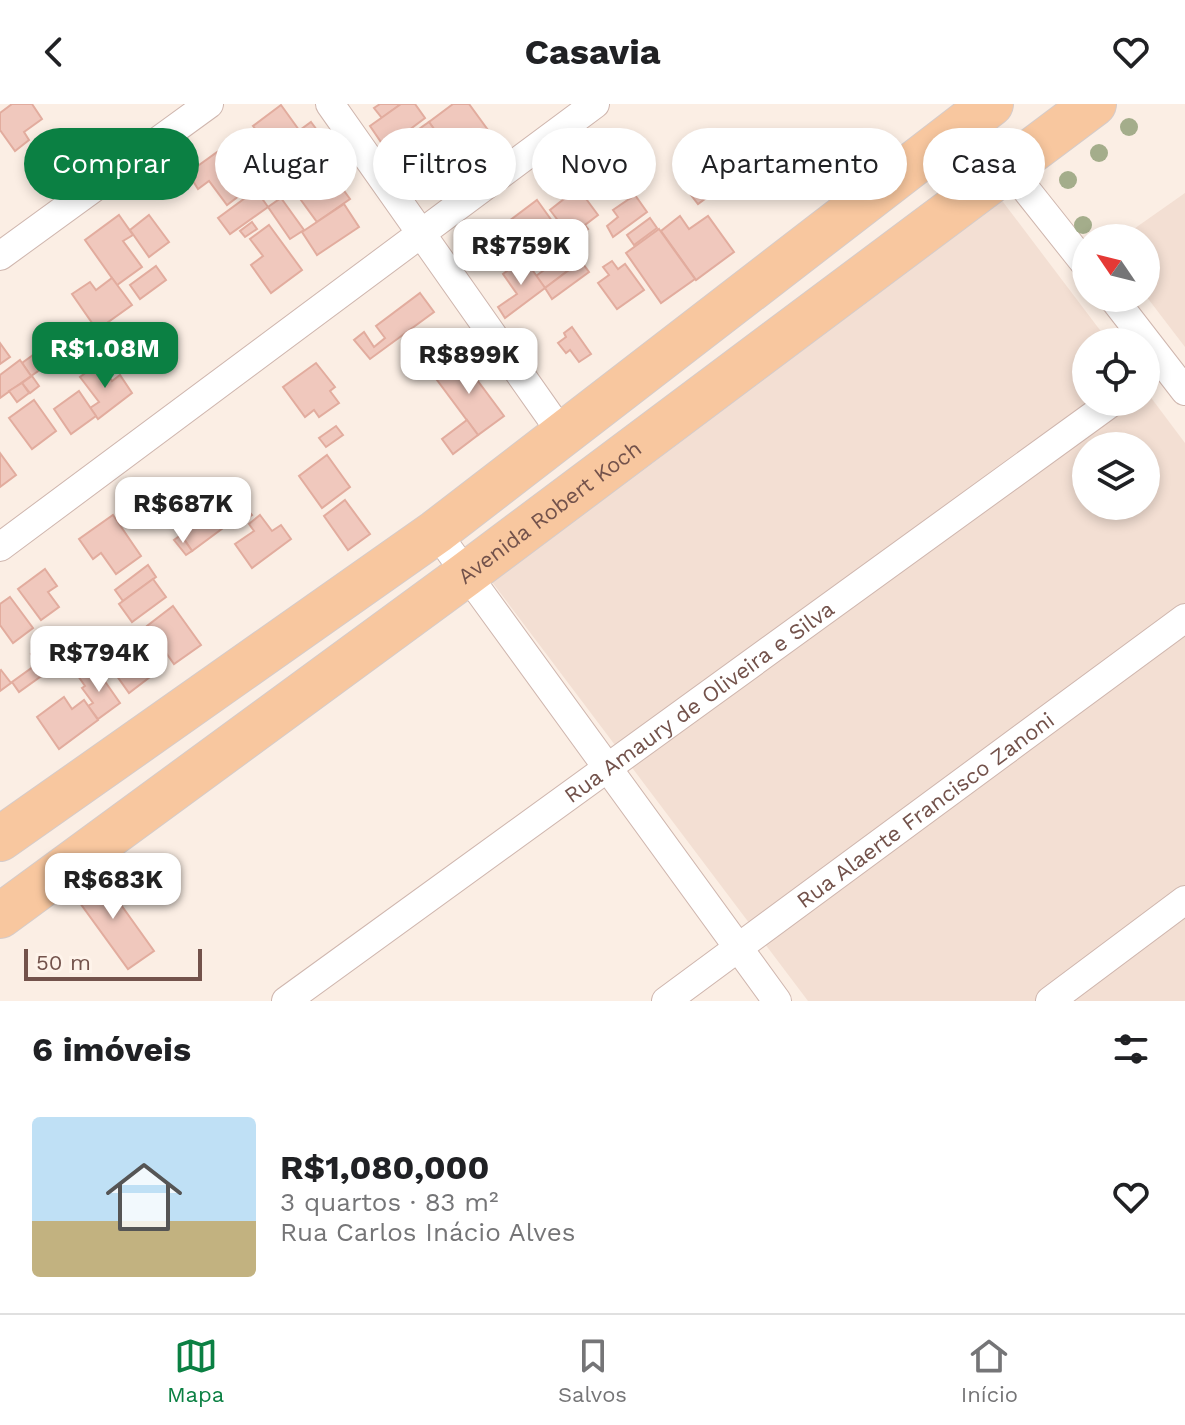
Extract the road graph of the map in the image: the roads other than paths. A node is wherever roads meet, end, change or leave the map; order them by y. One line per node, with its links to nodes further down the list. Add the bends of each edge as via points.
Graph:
1 (209, 104): 11 (street)
2 (330, 104): 9 (street)
3 (595, 104): 9 (street)
4 (991, 104): 15 (main road)
5 (1094, 104): 6 (main road, Avenida Robert Koch)
6 (1045, 141)
7 (966, 200): 18 (main road, Avenida Robert Koch)
8 (1034, 200): 10 (street)
9 (421, 234): 15 (street); 17 (street)
10 (1072, 247)
11 (0, 256)
12 (1160, 373): 13 (street)
13 (1185, 391)
14 (1093, 416): 20 (street, Rua Amaury de Oliveira e Silva)
15 (563, 435): 16 (main road)
16 (436, 532): 18 (street); 21 (main road)
17 (0, 547)
18 (465, 575): 20 (street); 23 (main road, Avenida Robert Koch)
19 (1185, 618): 24 (street, Rua Alaerte Francisco Zanoni)
20 (606, 768): 24 (street); 25 (street, Rua Amaury de Oliveira e Silva)
21 (0, 839)
22 (1185, 900): 28 (street)
23 (0, 916)
24 (738, 948): 26 (street, Rua Alaerte Francisco Zanoni); 27 (street)
25 (286, 1001)
26 (666, 1001)
27 (777, 1001)
28 (1050, 1001)

